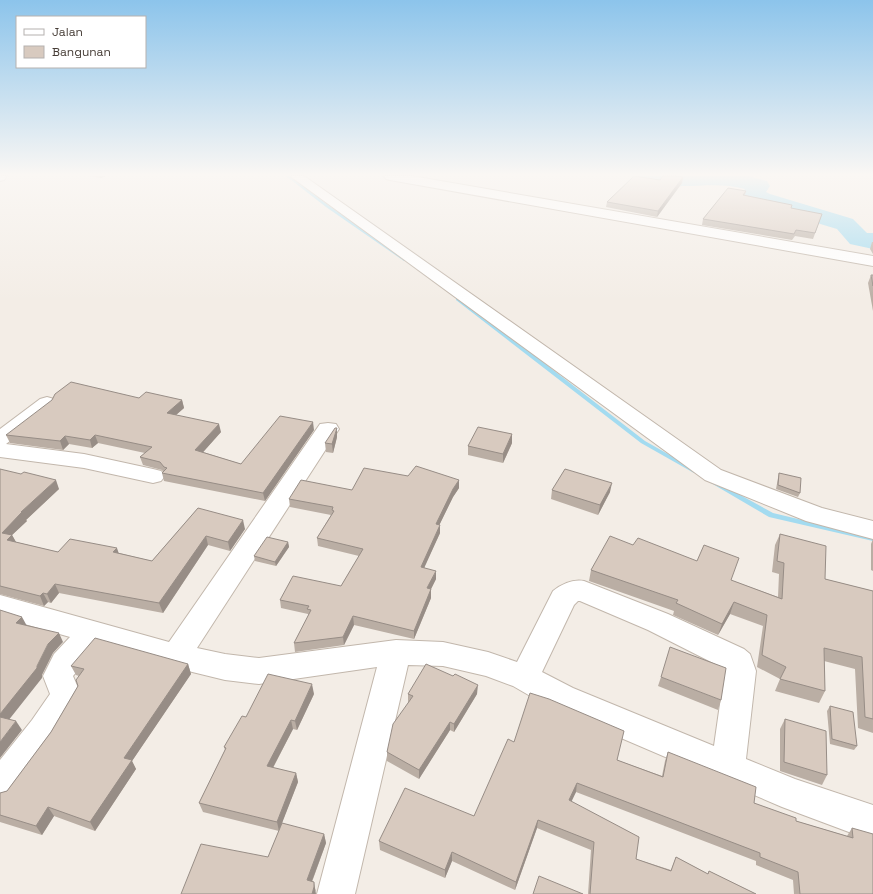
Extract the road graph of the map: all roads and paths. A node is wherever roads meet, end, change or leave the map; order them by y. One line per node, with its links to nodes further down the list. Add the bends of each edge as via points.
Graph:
1 (354, 218): 9 (street, via 713,475 815,516)
2 (627, 218): 3 (street)
3 (873, 261)
4 (47, 403): 6 (street)
5 (328, 429): 13 (street)
6 (0, 439)
7 (0, 450): 8 (street, via 84,461)
8 (153, 476)
9 (873, 530)
10 (0, 606): 11 (street)
11 (92, 633): 13 (street); 16 (street, via 65,663 58,676 66,695 62,704)
12 (396, 652): 13 (street, via 259,672); 14 (street, via 450,656 488,664); 18 (street)
13 (176, 656)
14 (524, 678): 15 (street, via 562,698); 15 (street, via 563,598 570,592 584,591 658,622 734,658 739,663)
15 (728, 767): 17 (street, via 794,795)
16 (0, 787)
17 (873, 823)
18 (336, 894)

